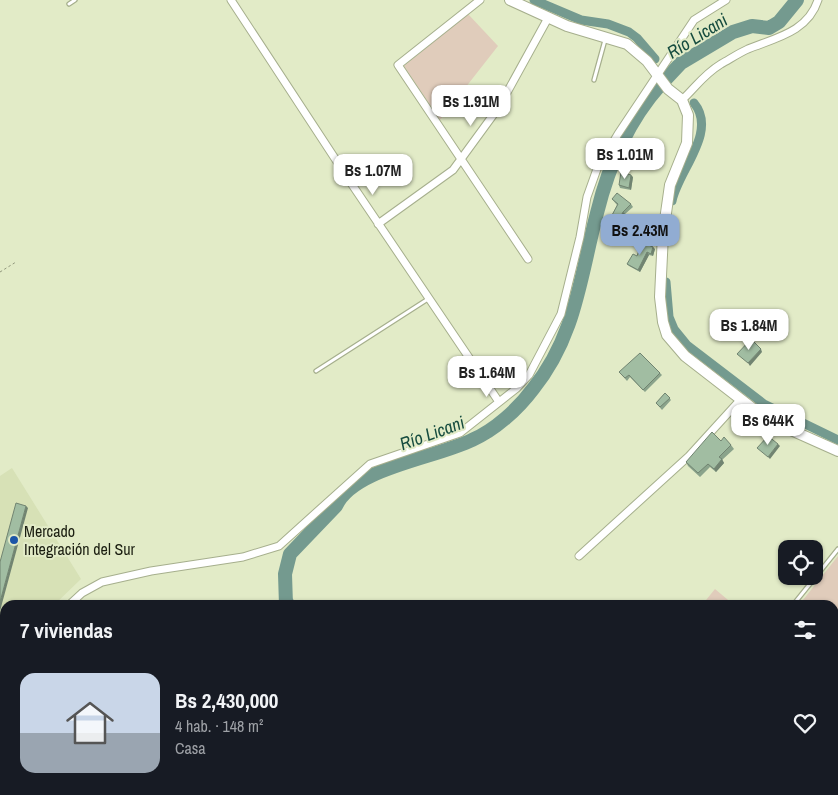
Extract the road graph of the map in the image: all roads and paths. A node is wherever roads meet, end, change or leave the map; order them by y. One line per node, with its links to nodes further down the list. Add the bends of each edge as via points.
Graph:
1 (75, 0): 7 (lane)
2 (230, 0): 14 (street)
3 (480, 0): 13 (street, via 398,65)
4 (510, 0): 8 (street)
5 (726, 0): 10 (street, via 694,20)
6 (818, 0): 12 (street, via 809,17 795,30 720,65 699,80)
7 (70, 4)
8 (548, 18): 9 (street); 13 (street, via 498,107)
9 (606, 37): 10 (street, via 637,51); 11 (lane)
10 (657, 75): 12 (street, via 668,90); 21 (street, via 597,169 587,197 566,299 558,321 529,375)
11 (594, 80)
12 (682, 100): 20 (street, via 688,115 687,143 667,200 660,289 663,322 667,335 685,356)
13 (461, 159): 14 (street, via 453,170); 15 (street)
14 (378, 224): 18 (street)
15 (528, 258)
16 (16, 262): 17 (path)
17 (0, 272)
18 (429, 299): 19 (lane); 21 (street)
19 (316, 371)
20 (741, 399): 22 (street, via 769,420); 24 (street, via 689,456)
21 (499, 402): 25 (street, via 460,433 370,464 279,546 243,557 152,570 102,582)
22 (838, 451)
23 (838, 549): 26 (lane)
24 (579, 556)
25 (74, 600)
26 (797, 600)

